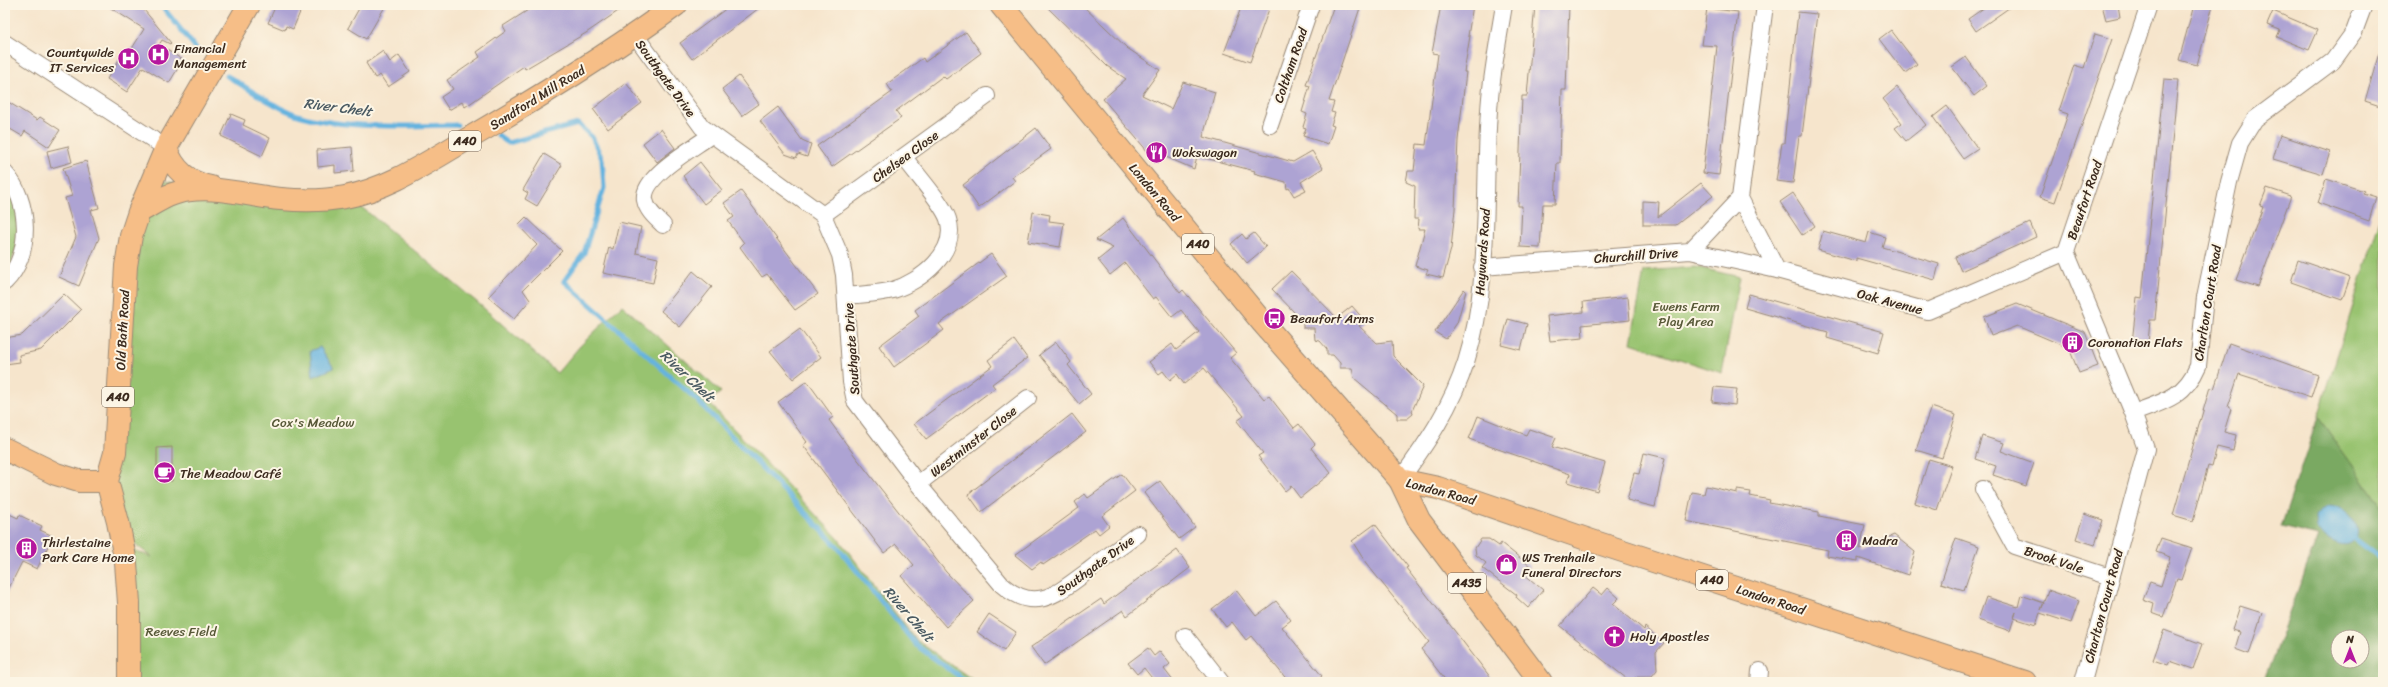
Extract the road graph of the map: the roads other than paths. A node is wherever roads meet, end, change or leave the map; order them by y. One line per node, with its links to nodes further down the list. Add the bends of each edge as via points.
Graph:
1 (249, 5): 14 (main road, Old Bath Road / A40)
2 (676, 5): 9 (main road, Sandford Mill Road / A40)
3 (1001, 5): 31 (main road, London Road / A40, via 1262,322)
4 (1311, 5): 12 (street, Coltham Road)
5 (1504, 5): 24 (street, Haywards Road, via 1490,98)
6 (1765, 5): 18 (street)
7 (2149, 5): 23 (street, Beaufort Road)
8 (2364, 5): 29 (street, Charlton Court Road, via 2354,32 2332,61 2255,119 2246,131 2227,189 2205,297 2196,371 2177,395)
9 (635, 35): 13 (street, Southgate Drive, via 696,120); 17 (main road, Sandford Mill Road / A40, via 491,126 404,176 367,192 302,201)
10 (5, 43): 14 (street)
11 (987, 96): 15 (street, Chelsea Close)
12 (1270, 125)
13 (711, 135): 20 (street, Southgate Drive); 21 (street, via 655,176 646,188 647,206)
14 (166, 148): 17 (main road, A40, via 169,158 182,174 202,185); 19 (main road, Old Bath Road / A40)
15 (904, 157): 20 (street, Chelsea Close); 27 (street, via 944,212 950,226 949,242 930,267 905,285 880,292)
16 (5, 173): 26 (street, via 17,188 25,222 20,256)
17 (228, 191): 19 (main road, Sandford Mill Road / A40, via 190,190 174,194)
18 (1740, 198): 22 (street, Churchill Drive); 25 (street)
19 (139, 212): 32 (main road, Old Bath Road / A40, via 126,266 115,453)
20 (823, 215): 27 (street, Southgate Drive, via 840,255)
21 (663, 225)
22 (1690, 251): 24 (street, Churchill Drive); 25 (street, Oak Avenue)
23 (2066, 252): 25 (street, Oak Avenue, via 1928,311); 29 (street, Beaufort Road)
24 (1482, 267): 31 (street, Haywards Road, via 1476,323 1466,362 1431,438)
25 (1777, 270)
26 (5, 282)
27 (847, 296): 33 (street, Southgate Drive, via 851,382 855,401)
28 (1028, 398): 33 (street, Westminster Close)
29 (2134, 413): 36 (street, Charlton Court Road, via 2146,449)
30 (5, 449): 32 (main road, via 56,474 79,481)
31 (1400, 480): 40 (main road, A435, via 1419,520); 41 (main road, London Road / A40, via 1438,488)
32 (107, 481): 38 (main road, via 126,563)
33 (918, 484): 35 (street, Southgate Drive, via 1002,585 1012,593 1025,598 1041,599 1057,594)
34 (1983, 489): 36 (street, Brook Vale, via 2014,546)
35 (1138, 534)
36 (2110, 577): 42 (street, Charlton Court Road)
37 (1184, 636): 39 (street)
38 (129, 682)
39 (1221, 682)
40 (1541, 682)
41 (2025, 682)
42 (2083, 682)

